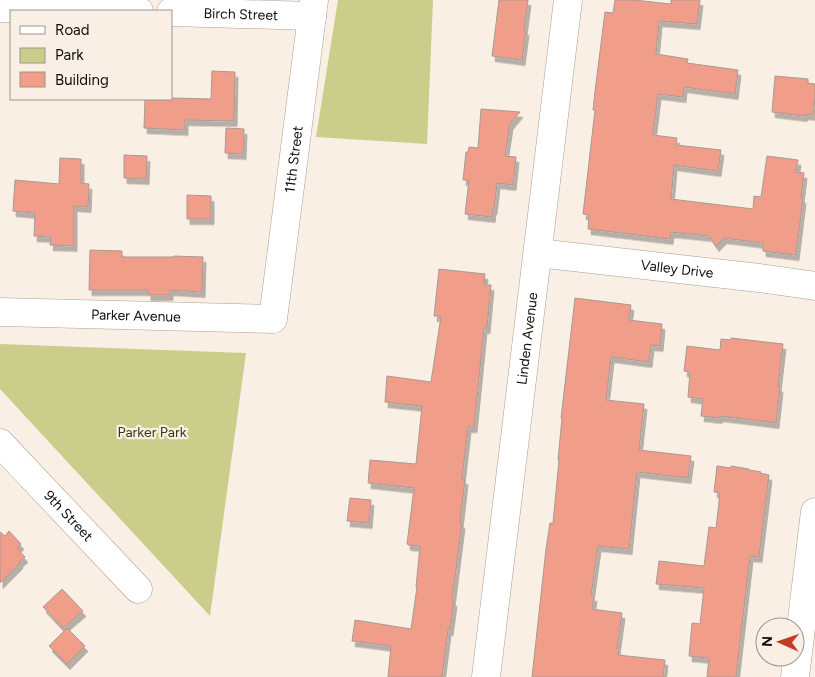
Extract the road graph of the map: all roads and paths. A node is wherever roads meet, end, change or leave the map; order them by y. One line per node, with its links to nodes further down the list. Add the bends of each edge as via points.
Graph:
1 (568, 0): 6 (street, Linden Avenue)
2 (0, 8): 4 (street)
3 (313, 8): 5 (street, Birch Street); 9 (street, 11th Street)
4 (93, 10)
5 (172, 12)
6 (538, 253): 7 (street, Valley Drive); 13 (street, Linden Avenue)
7 (815, 286)
8 (0, 312): 9 (street, Parker Avenue)
9 (273, 319)
10 (0, 443): 12 (street, 9th Street)
11 (815, 512): 14 (street)
12 (138, 589)
13 (486, 677)
14 (795, 677)

